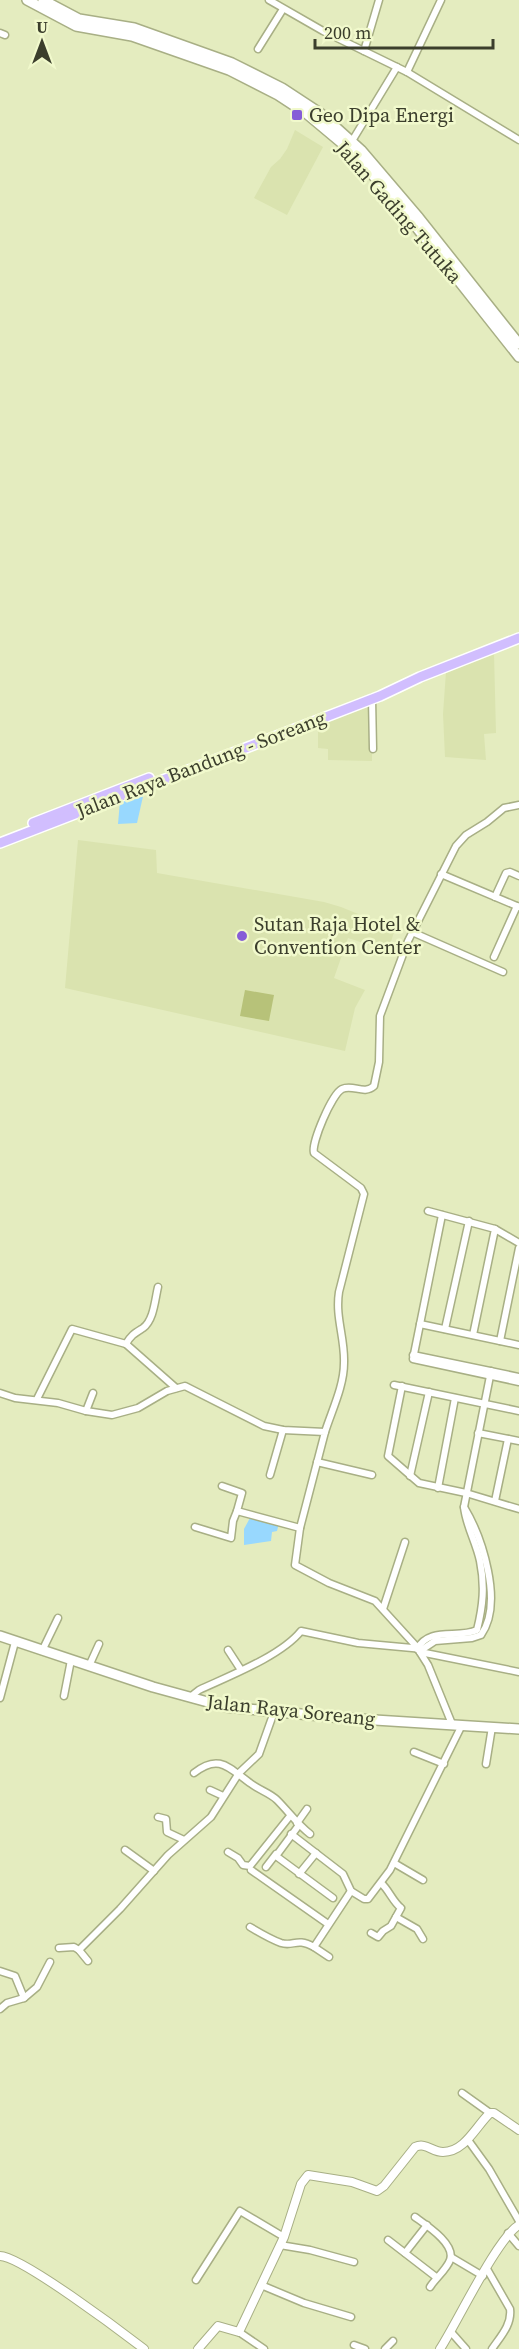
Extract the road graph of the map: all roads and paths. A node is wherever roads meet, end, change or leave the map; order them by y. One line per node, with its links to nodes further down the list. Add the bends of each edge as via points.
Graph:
1 (27, 0): 13 (main road, Jalan Gading Tutuka, via 76,26 140,38 229,70 278,94 356,155)
2 (44, 0): 12 (main road, Jalan Gading Tutuka, via 79,18 134,28 232,63 310,106)
3 (269, 0): 6 (street)
4 (379, 0): 8 (street)
5 (441, 0): 10 (street)
6 (283, 9): 7 (street); 8 (street)
7 (258, 49)
8 (364, 51): 9 (street)
9 (397, 67): 10 (street); 12 (street)
10 (407, 72): 11 (street)
11 (519, 140)
12 (352, 141): 13 (main road, Jalan Gading Tutuka, via 419,218)
13 (454, 268): 14 (main road, Jalan Gading Tutuka); 15 (main road, Jalan Gading Tutuka)
14 (519, 344)
15 (519, 357)
16 (519, 638): 17 (main road, Jalan Raya Bandung - Soreang)
17 (401, 685): 18 (main road, Jalan Raya Bandung - Soreang); 21 (main road, Jalan Raya Bandung - Soreang, via 378,690)
18 (372, 698): 19 (street); 22 (main road, Jalan Raya Bandung - Soreang)
19 (373, 749)
20 (519, 805): 23 (street, via 504,808 466,835)
21 (0, 836)
22 (0, 843)
23 (441, 874): 25 (street); 27 (street)
24 (519, 876): 25 (street, via 506,873)
25 (495, 897): 26 (street)
26 (518, 907): 28 (street)
27 (412, 932): 29 (street); 58 (street, via 380,1016 374,1086 339,1092 312,1150 362,1188 364,1194 338,1299 343,1377)
28 (494, 957)
29 (503, 972)
30 (428, 1211): 31 (street)
31 (442, 1215): 32 (street); 37 (street)
32 (469, 1221): 33 (street); 38 (street)
33 (495, 1229): 34 (street); 39 (street)
34 (519, 1243)
35 (519, 1248): 40 (street)
36 (158, 1287): 41 (street, via 152,1315)
37 (420, 1323): 38 (street); 43 (street, via 414,1360)
38 (445, 1329): 39 (street)
39 (473, 1335): 40 (street)
40 (500, 1341): 42 (street)
41 (126, 1344): 48 (street); 53 (street, via 72,1329)
42 (519, 1345)
43 (491, 1373): 44 (street); 45 (street); 54 (street)
44 (519, 1377)
45 (519, 1382)
46 (394, 1385): 47 (street)
47 (402, 1386): 49 (street); 65 (street, via 387,1455)
48 (176, 1388): 55 (street, via 138,1408 112,1415); 57 (street, via 188,1387 256,1423)
49 (429, 1392): 52 (street); 65 (street)
50 (0, 1393): 53 (street)
51 (93, 1393): 55 (street)
52 (455, 1398): 54 (street); 67 (street)
53 (37, 1399): 55 (street)
54 (484, 1404): 56 (street); 59 (street)
55 (86, 1411)
56 (519, 1411)
57 (283, 1430): 58 (street); 63 (street)
58 (325, 1432): 62 (street)
59 (478, 1433): 60 (street); 68 (street)
60 (508, 1439): 61 (street); 69 (street)
61 (519, 1441)
62 (317, 1462): 64 (street); 73 (street)
63 (270, 1475)
64 (372, 1475)
65 (411, 1476): 67 (street, via 419,1483)
66 (222, 1486): 71 (street, via 242,1493)
67 (438, 1488): 68 (street)
68 (466, 1493): 69 (street); 82 (street, via 465,1518 487,1594 476,1631 431,1636 420,1644)
69 (495, 1501): 70 (street)
70 (519, 1509)
71 (237, 1511): 72 (street, via 231,1538); 73 (street)
72 (195, 1527)
73 (300, 1528): 75 (street, via 296,1567 372,1599)
74 (405, 1542): 75 (street)
75 (383, 1609): 82 (street)
76 (58, 1618): 81 (street)
77 (0, 1636): 78 (main road, Jalan Raya Soreang)
78 (15, 1642): 81 (main road, Jalan Raya Soreang); 88 (street)
79 (99, 1644): 84 (street)
80 (228, 1650): 85 (street)
81 (42, 1651): 83 (main road, Jalan Raya Soreang)
82 (419, 1651): 85 (street, via 301,1631 294,1641); 86 (street); 91 (street)
83 (71, 1660): 84 (main road, Jalan Raya Soreang); 87 (street)
84 (88, 1666): 89 (main road, Jalan Raya Soreang)
85 (241, 1670): 89 (street)
86 (519, 1672)
87 (64, 1696)
88 (0, 1698)
89 (190, 1698): 90 (main road, Jalan Raya Soreang)
90 (274, 1712): 91 (main road, Jalan Raya Soreang); 98 (street, via 259,1754)
91 (457, 1724): 92 (main road, Jalan Raya Soreang); 95 (street)
92 (492, 1727): 93 (main road, Jalan Raya Soreang); 96 (street)
93 (519, 1729)
94 (414, 1752): 95 (street)
95 (444, 1764): 112 (street)
96 (486, 1764)
97 (194, 1773): 98 (street, via 216,1763)
98 (238, 1773): 100 (street); 102 (street, via 276,1799)
99 (210, 1790): 100 (street)
100 (223, 1796): 107 (street, via 211,1817)
101 (307, 1809): 104 (street)
102 (290, 1816): 104 (street); 109 (street, via 250,1866)
103 (159, 1817): 107 (street, via 166,1819 167,1832)
104 (298, 1824): 105 (street); 106 (street)
105 (291, 1834): 110 (street); 111 (street)
106 (310, 1834)
107 (184, 1840): 115 (street)
108 (125, 1850): 115 (street)
109 (228, 1852)
110 (316, 1853): 116 (street); 119 (street, via 343,1874)
111 (276, 1854): 113 (street); 116 (street)
112 (394, 1863): 117 (street); 118 (street)
113 (266, 1867)
114 (251, 1870): 122 (street)
115 (154, 1871): 128 (street)
116 (299, 1874): 120 (street)
117 (423, 1880)
118 (381, 1883): 119 (street, via 366,1899); 121 (street, via 401,1908)
119 (351, 1891): 122 (street)
120 (333, 1898)
121 (396, 1917): 124 (street, via 378,1937); 125 (street, via 417,1929)
122 (328, 1924): 126 (street)
123 (250, 1928): 126 (street, via 280,1943 301,1941)
124 (371, 1933)
125 (423, 1939)
126 (314, 1947): 129 (street)
127 (59, 1948): 128 (street)
128 (79, 1950): 130 (street)
129 (329, 1957)
130 (88, 1961)
131 (50, 1962): 133 (street, via 37,1987)
132 (0, 1971): 133 (street, via 15,1976)
133 (24, 1998): 134 (street)
134 (0, 2008)
135 (462, 2093): 136 (street)
136 (490, 2113): 137 (street); 138 (street)
137 (519, 2130)
138 (468, 2140): 140 (street); 144 (street, via 443,2152 417,2146 376,2191 352,2182 308,2175 301,2184)
139 (415, 2217): 141 (street)
140 (519, 2223): 142 (street)
141 (427, 2225): 146 (street); 148 (street, via 449,2247)
142 (508, 2233): 145 (street); 150 (street)
143 (388, 2240): 146 (street)
144 (282, 2241): 149 (street); 152 (street, via 240,2211); 153 (street)
145 (519, 2246)
146 (405, 2253): 151 (street)
147 (0, 2256): 160 (street, via 13,2259 63,2291)
148 (451, 2257): 150 (street); 151 (street)
149 (354, 2262)
150 (485, 2272): 157 (street); 167 (street, via 510,2309 507,2327)
151 (436, 2277): 154 (street)
152 (196, 2280)
153 (261, 2285): 155 (street); 156 (street)
154 (430, 2288)
155 (351, 2317)
156 (239, 2332): 161 (street, via 218,2326); 162 (street)
157 (451, 2332): 165 (street); 166 (street)
158 (393, 2341): 164 (street)
159 (354, 2345): 163 (street)
160 (144, 2349)
161 (198, 2349)
162 (264, 2349)
163 (365, 2349)
164 (385, 2349)
165 (440, 2349)
166 (466, 2349)
167 (492, 2349)

